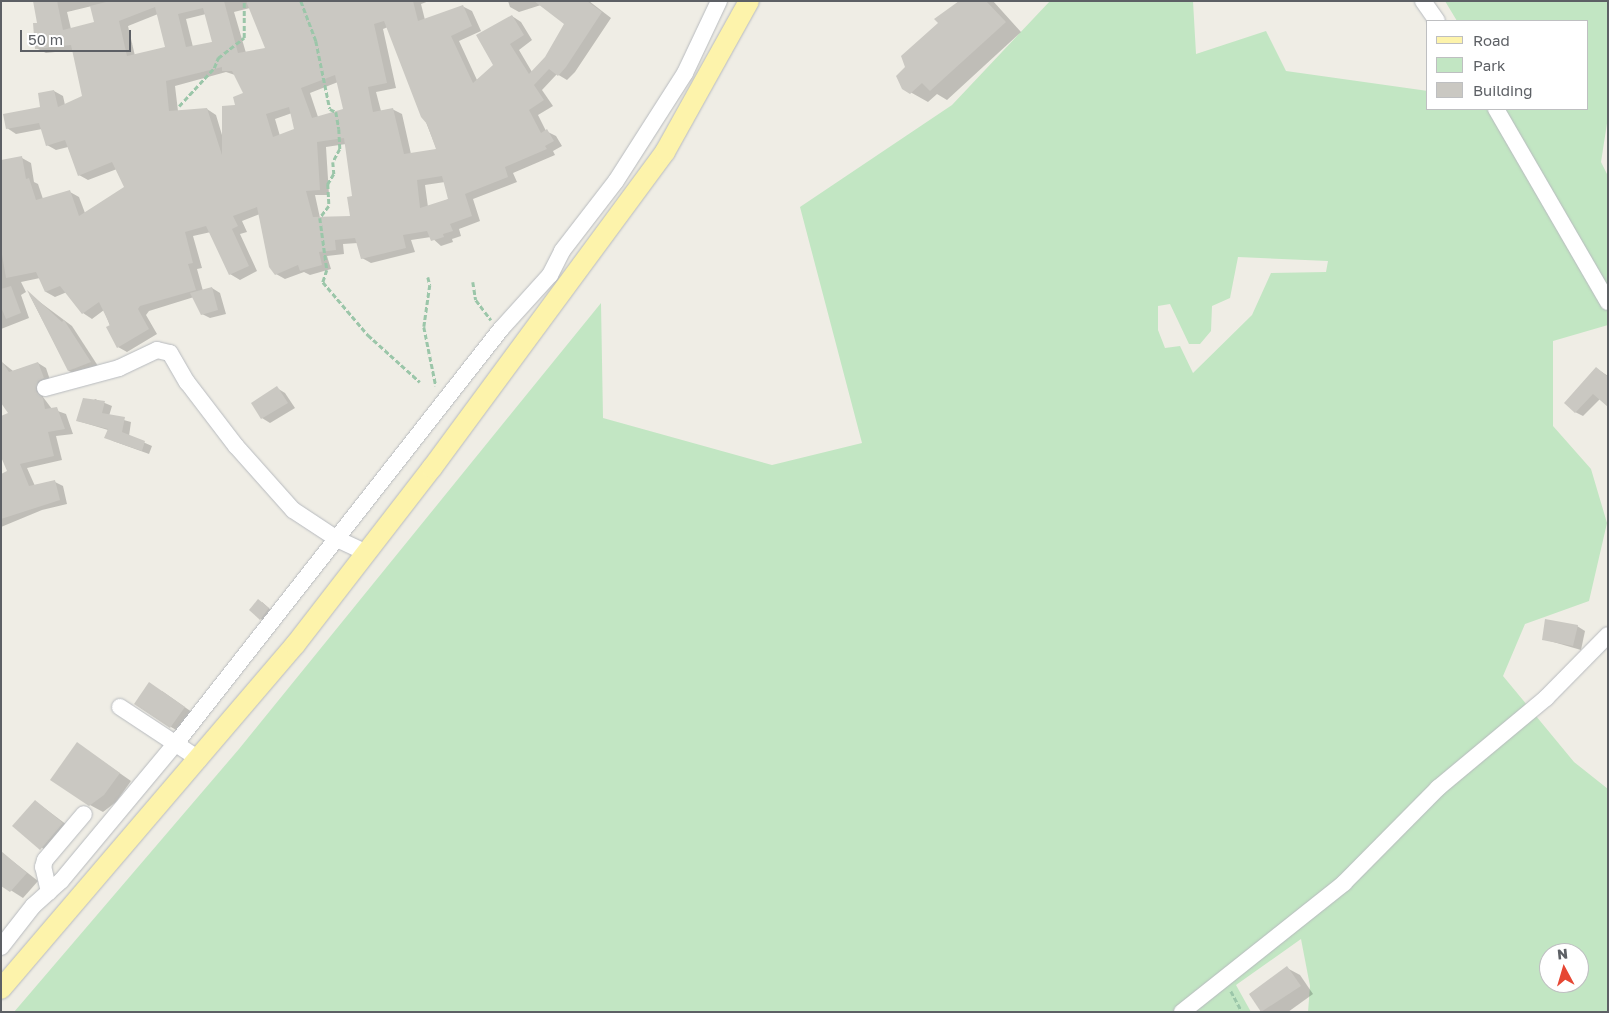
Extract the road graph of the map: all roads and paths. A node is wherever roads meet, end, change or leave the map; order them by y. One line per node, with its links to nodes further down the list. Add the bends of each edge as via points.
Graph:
1 (244, 1): 7 (path, via 244,38 218,58 214,68)
2 (301, 1): 13 (path, via 316,41 330,109 336,112 339,129 340,149 328,184 328,206 320,218 327,270 323,282 368,335)
3 (719, 1): 12 (street, via 685,73 616,181 562,251 550,275)
4 (749, 1): 17 (main road, via 664,152)
5 (1423, 1): 6 (street)
6 (1436, 20)
7 (179, 106)
8 (1497, 110): 11 (street)
9 (428, 277): 15 (path, via 425,336)
10 (473, 282): 12 (path, via 476,300)
11 (1608, 302)
12 (499, 331): 15 (street)
13 (420, 382)
14 (45, 388): 16 (street, via 66,385 119,368 157,350 170,353 203,404 286,503)
15 (441, 405): 16 (street)
16 (337, 539): 17 (street); 20 (street)
17 (367, 553): 21 (main road)
18 (1608, 635): 25 (street, via 1546,698 1438,788 1344,883)
19 (120, 707): 20 (street)
20 (177, 742): 21 (street); 23 (street)
21 (199, 759): 26 (main road)
22 (84, 814): 23 (street, via 45,860 43,867)
23 (49, 892): 24 (street)
24 (1, 947)
25 (1224, 978): 27 (street); 28 (path)
26 (1, 989)
27 (1182, 1012)
28 (1242, 1012)

